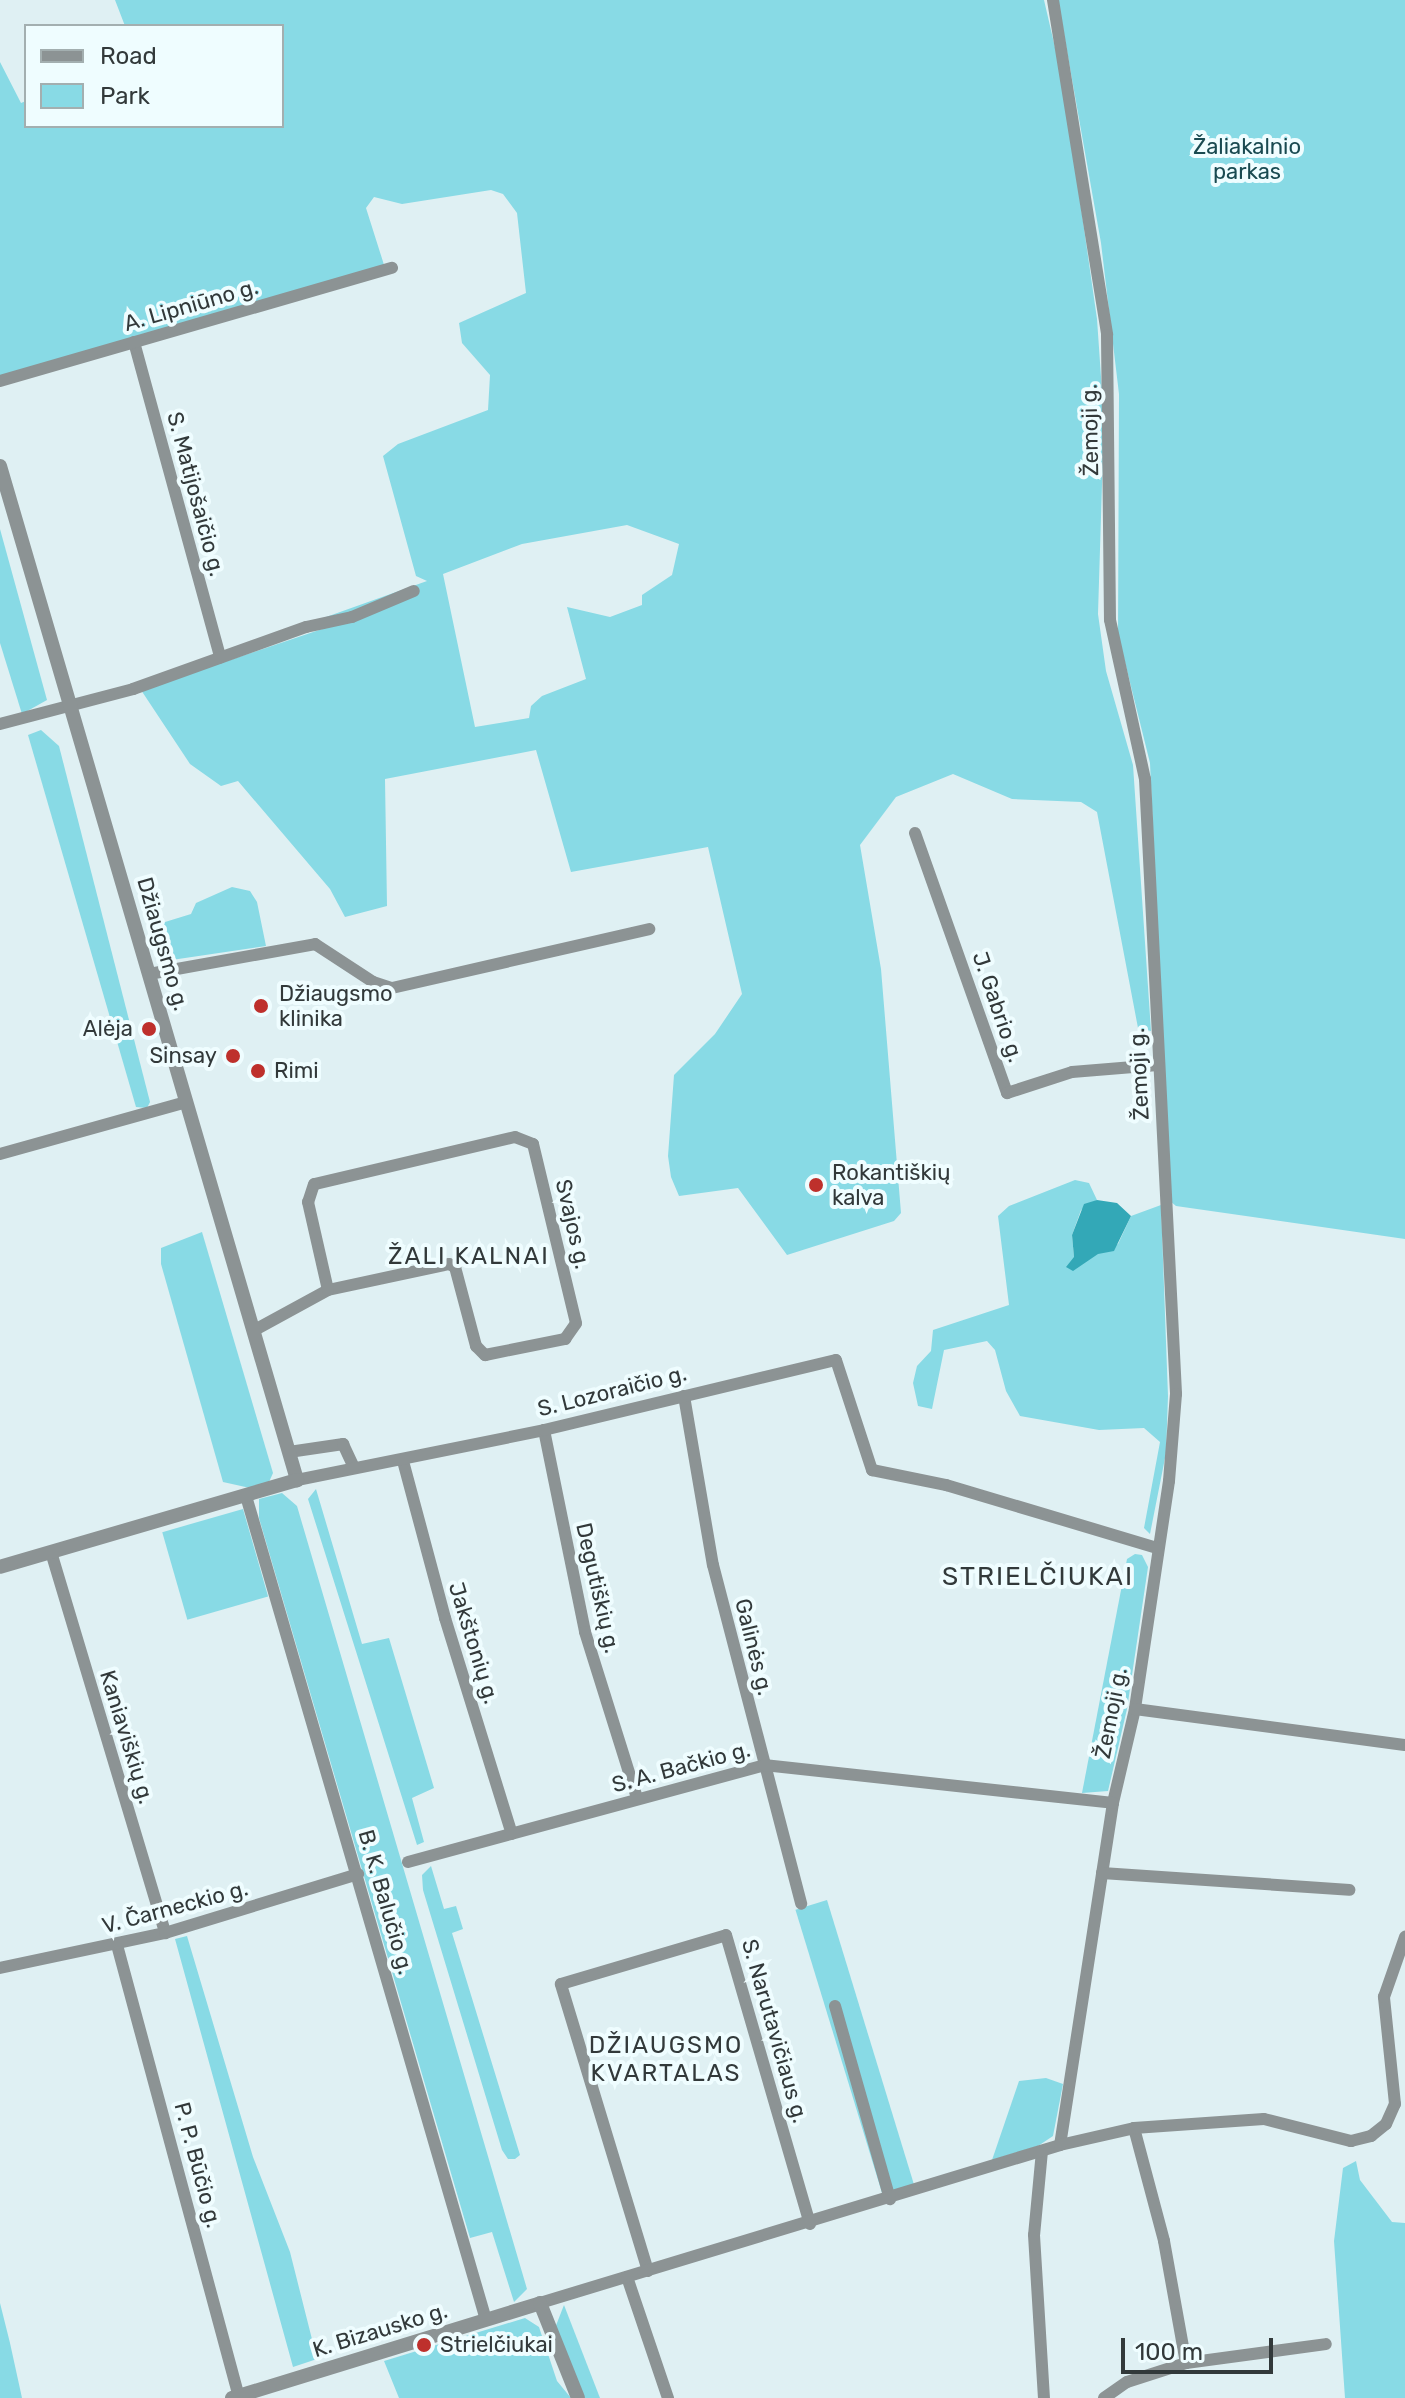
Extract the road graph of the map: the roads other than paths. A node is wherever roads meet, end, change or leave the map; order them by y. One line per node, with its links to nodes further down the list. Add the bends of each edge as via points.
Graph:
1 (1053, 0): 13 (street, Žemoji g., via 1107,335 1110,620 1145,779)
2 (392, 268): 3 (street, A. Lipniūno g.)
3 (134, 342): 4 (street, A. Lipniūno g.); 7 (street, S. Matijošaičio g.)
4 (0, 381)
5 (0, 466): 8 (street, Džiaugsmo g.)
6 (414, 591): 7 (street, via 352,617)
7 (220, 657): 8 (street)
8 (71, 706): 9 (street); 12 (street, Džiaugsmo g.)
9 (0, 724)
10 (915, 833): 13 (street, J. Gabrio g., via 1007,1093 1072,1072)
11 (649, 929): 12 (street, via 392,988 373,982 315,944)
12 (149, 974): 14 (street, Džiaugsmo g.)
13 (1158, 1065): 25 (street, Žemoji g., via 1176,1394)
14 (186, 1102): 15 (street); 17 (street, Džiaugsmo g.)
15 (0, 1154)
16 (328, 1290): 16 (street, Svajos g., via 449,1264 455,1267 476,1346 485,1355 565,1339 576,1323 533,1144 515,1137 314,1184 308,1202); 17 (street, Svajos g.)
17 (253, 1331): 20 (street, Džiaugsmo g.)
18 (684, 1396): 19 (street, S. Lozoraičio g.); 25 (street, S. Lozoraičio g., via 836,1360 872,1470 946,1485); 30 (street, Galinės g., via 713,1565)
19 (544, 1430): 21 (street, S. Lozoraičio g.); 31 (street, Degutiškių g., via 585,1632)
20 (289, 1452): 22 (street, via 340,1443 348,1447); 23 (street, Džiaugsmo g.)
21 (403, 1461): 22 (street, S. Lozoraičio g.); 33 (street, Jakštonių g.)
22 (354, 1468): 23 (street, S. Lozoraičio g.)
23 (297, 1480): 24 (street, S. Lozoraičio g.)
24 (246, 1496): 26 (street, S. Lozoraičio g.); 36 (street, B. K. Balučio g.)
25 (1158, 1548): 28 (street, Žemoji g.)
26 (51, 1552): 27 (street, S. Lozoraičio g.); 39 (street, Kaniaviškių g.)
27 (0, 1567)
28 (1135, 1709): 29 (street); 32 (street, Žemoji g.)
29 (1405, 1745)
30 (764, 1765): 31 (street, S. A. Bačkio g.); 32 (street, S. A. Bačkio g.); 38 (street, Galinės g.)
31 (637, 1798): 33 (street, S. A. Bačkio g.)
32 (1113, 1803): 35 (street, Žemoji g.)
33 (512, 1834): 34 (street, S. A. Bačkio g.)
34 (408, 1862)
35 (1102, 1873): 37 (street); 46 (street, Žemoji g.)
36 (358, 1874): 39 (street, V. Čarneckio g.); 53 (street, B. K. Balučio g.)
37 (1349, 1890)
38 (801, 1904)
39 (165, 1933): 41 (street, V. Čarneckio g.)
40 (1405, 1937): 44 (street, via 1384,1997)
41 (117, 1945): 42 (street, V. Čarneckio g.); 56 (street, P. P. Būčio g.)
42 (0, 1968)
43 (835, 2006): 48 (street)
44 (1400, 2104): 45 (street, via 1379,2132 1351,2141 1264,2119)
45 (1134, 2128): 46 (street); 55 (street, via 1164,2241)
46 (1060, 2145): 47 (street)
47 (1042, 2151): 48 (street); 59 (street, via 1034,2235)
48 (890, 2199): 49 (street)
49 (810, 2224): 50 (street); 50 (street, S. Narutavičiaus g., via 726,1935 561,1984)
50 (648, 2271): 51 (street)
51 (627, 2277): 52 (street); 58 (street)
52 (540, 2303): 53 (street, K. Bizausko g.); 57 (street)
53 (486, 2320): 56 (street, K. Bizausko g.)
54 (1326, 2344): 55 (street)
55 (1186, 2363): 60 (street, via 1127,2382)
56 (236, 2397)
57 (578, 2398)
58 (668, 2398)
59 (1044, 2398)
60 (1104, 2398)

